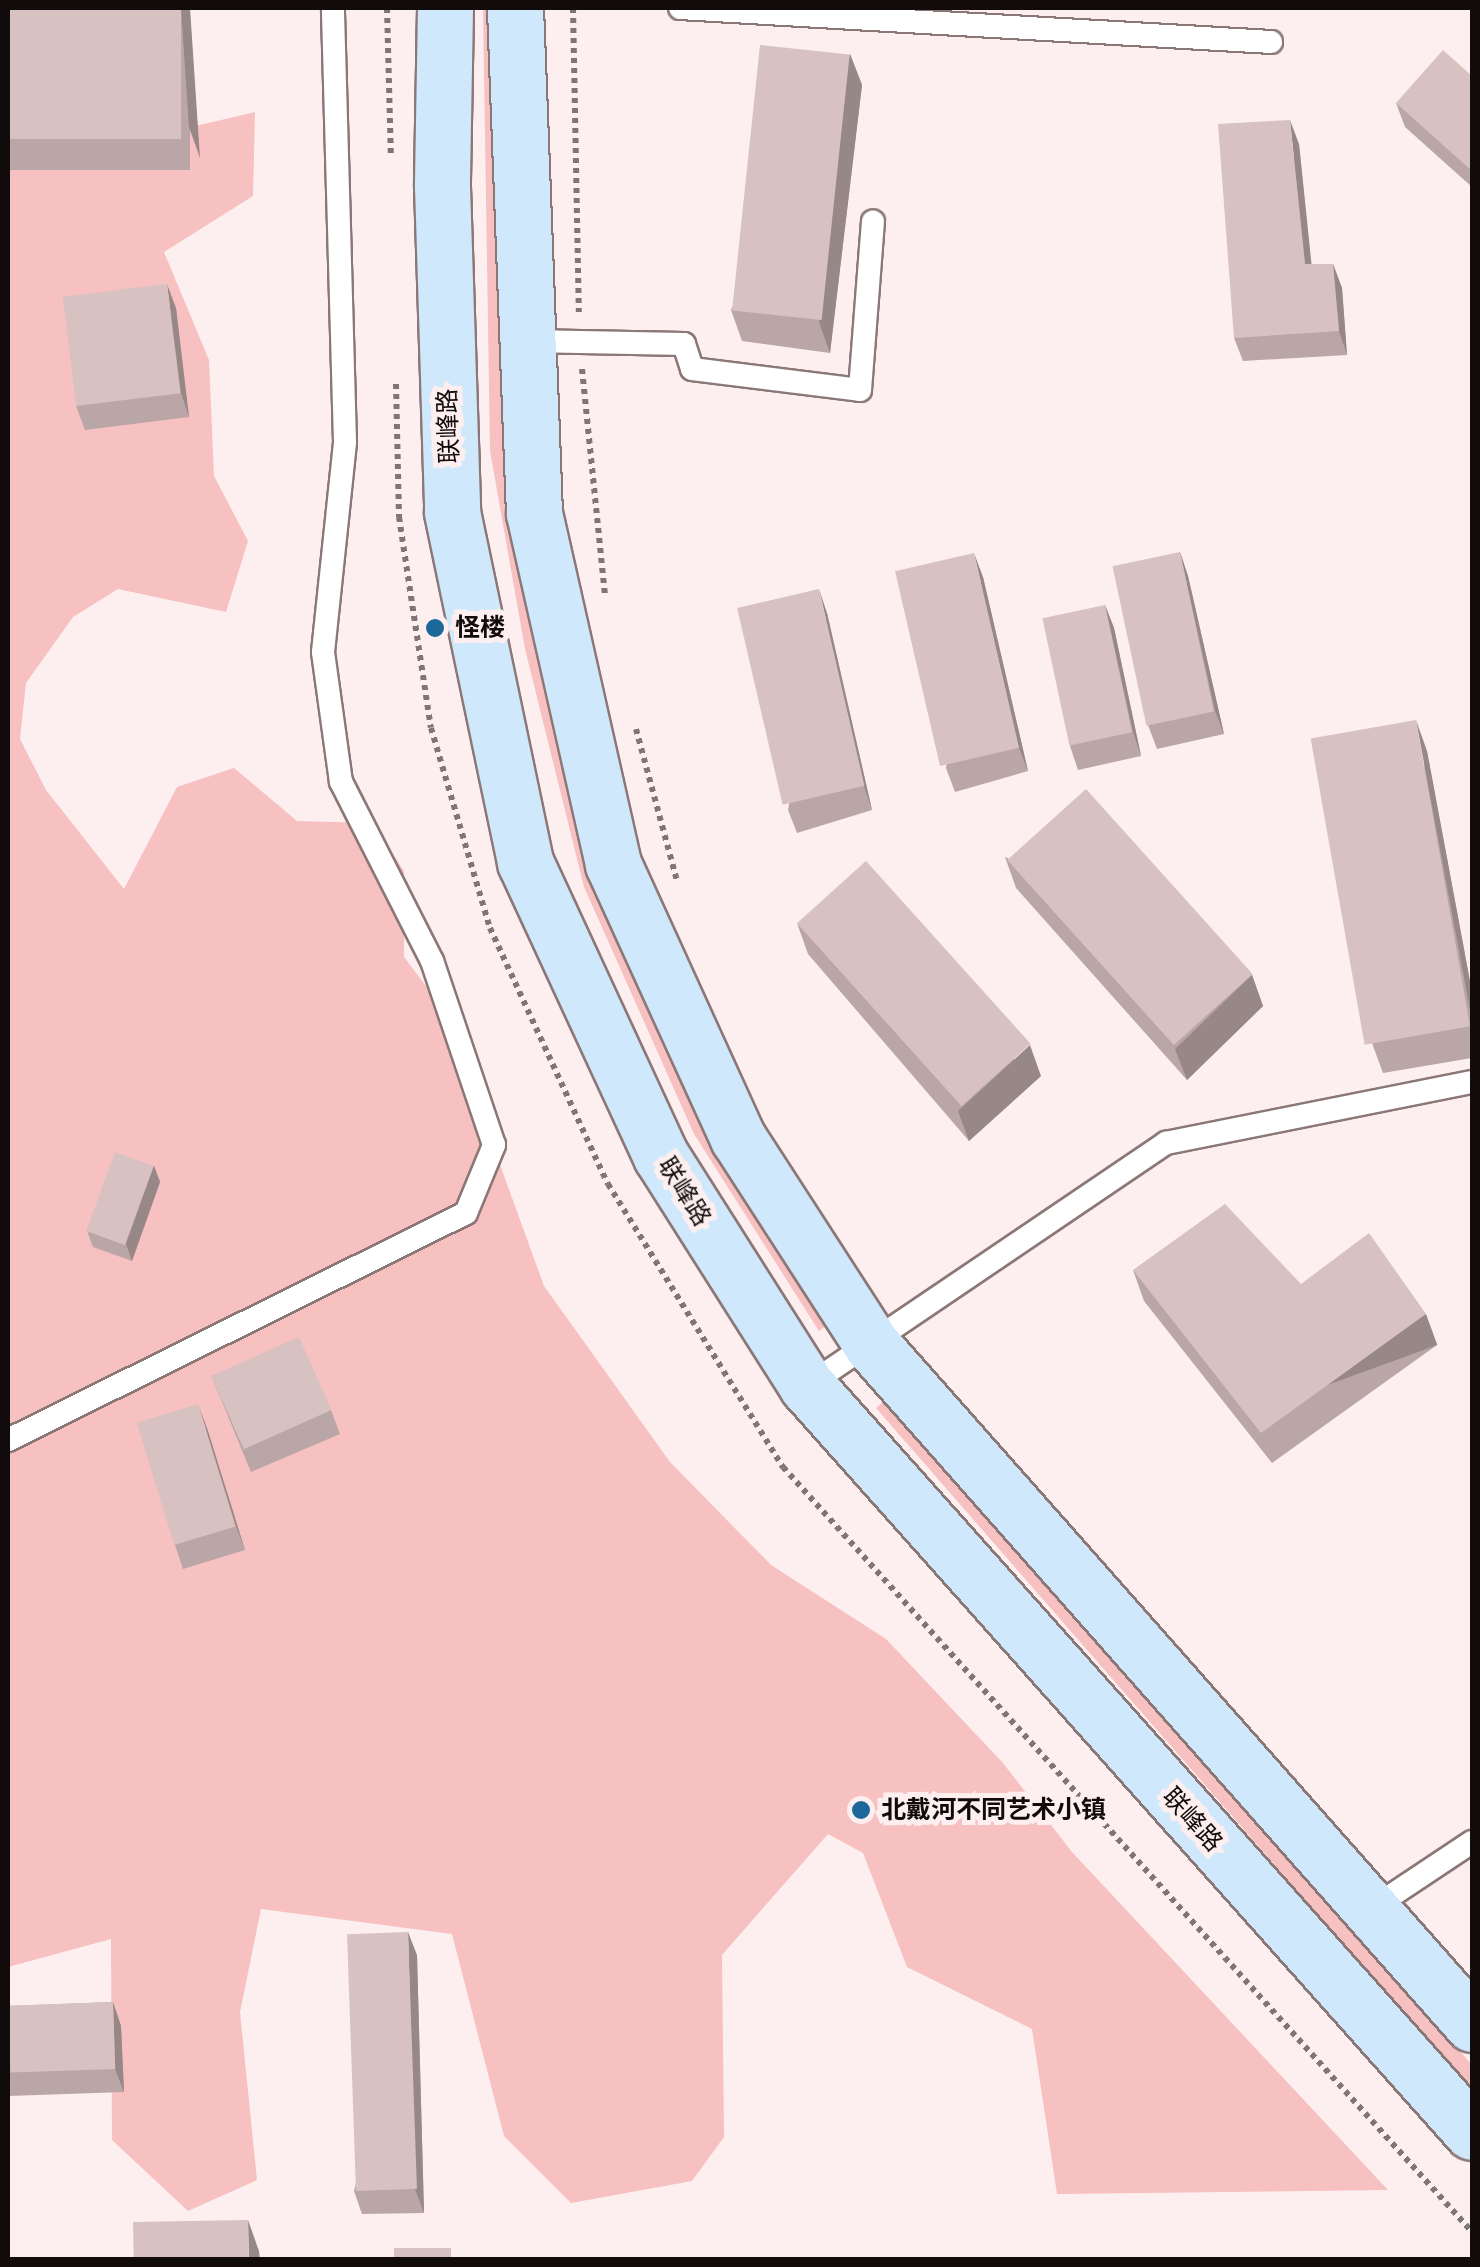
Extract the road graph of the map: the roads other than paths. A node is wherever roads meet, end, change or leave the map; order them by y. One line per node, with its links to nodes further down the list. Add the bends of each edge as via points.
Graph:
1 (334, 8): 11 (lane, via 345,442 323,652 338,764 341,782 432,961 494,1145 466,1213)
2 (445, 8): 10 (main road, 联峰路, via 452,512 525,862 661,1156)
3 (515, 8): 7 (main road)
4 (680, 8): 5 (lane)
5 (1271, 42)
6 (873, 221): 7 (lane, via 860,390 692,370 684,344)
7 (553, 342): 9 (main road, via 534,513 613,864 738,1138)
8 (1472, 1082): 9 (lane, via 1166,1143)
9 (872, 1344): 10 (lane); 13 (main road)
10 (806, 1386): 15 (main road, 联峰路)
11 (8, 1440)
12 (1472, 1842): 13 (lane)
13 (1370, 1910): 14 (main road)
14 (1472, 2024)
15 (1472, 2132)

